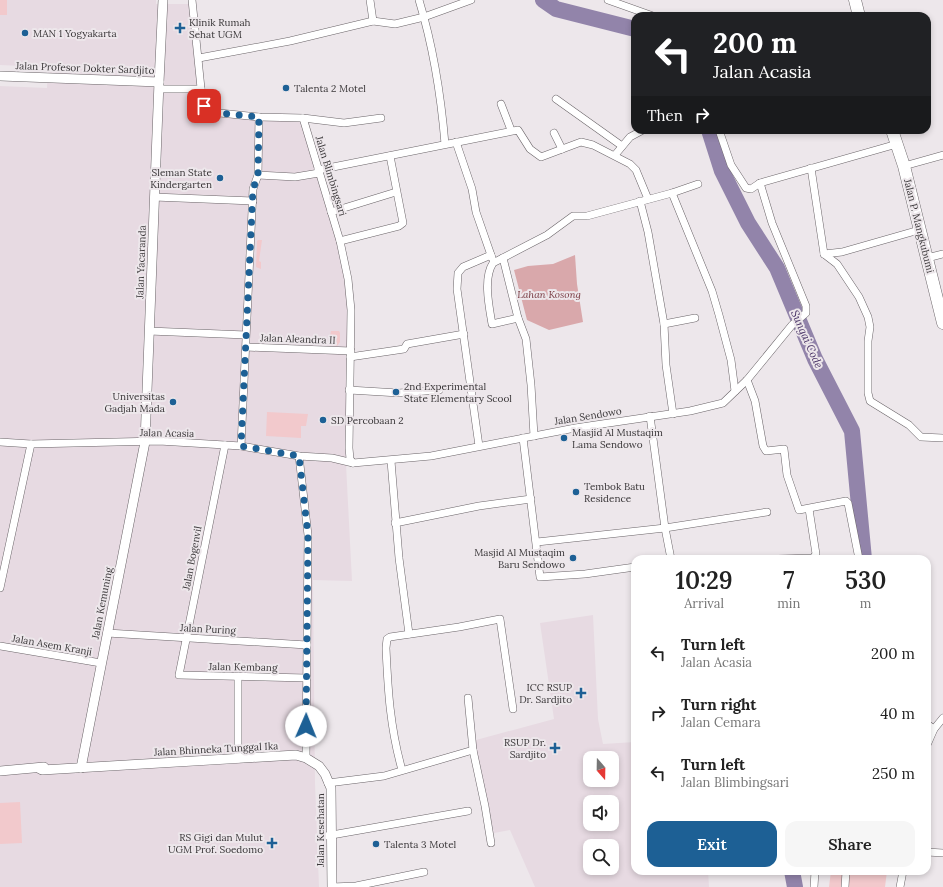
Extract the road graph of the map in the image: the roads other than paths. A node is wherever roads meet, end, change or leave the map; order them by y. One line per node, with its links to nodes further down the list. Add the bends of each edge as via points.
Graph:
1 (163, 0): 14 (street, Jalan Profesor Dokter Sardjito)
2 (192, 0): 12 (street)
3 (370, 0): 11 (street)
4 (419, 0): 10 (street)
5 (471, 0): 10 (street)
6 (608, 0): 8 (street)
7 (855, 0): 9 (main road)
8 (642, 12)
9 (858, 12)
10 (424, 17): 11 (street, via 395,24); 27 (street, via 438,86)
11 (373, 21): 12 (street, via 290,41)
12 (199, 58): 15 (street)
13 (0, 76): 14 (street, Jalan Profesor Dokter Sardjito)
14 (159, 86): 15 (street); 42 (street, Jalan Yacaranda)
15 (201, 89): 18 (street, via 204,106 210,112)
16 (556, 99): 29 (street)
17 (501, 104): 21 (street)
18 (259, 117): 19 (street); 37 (street)
19 (303, 118): 20 (street, via 344,123); 36 (street, Jalan Blimbingsari)
20 (381, 118)
21 (511, 130): 26 (street); 30 (street, via 518,130 530,149 541,157)
22 (554, 133): 30 (street)
23 (636, 134): 29 (street)
24 (720, 134): 38 (street, via 731,165 746,188 751,189)
25 (893, 134): 28 (main road, Jalan P. Mangkubumi)
26 (456, 142): 27 (street); 53 (street)
27 (445, 144): 33 (street)
28 (897, 144): 34 (main road, Jalan P. Mangkubumi); 35 (street)
29 (622, 146): 31 (street)
30 (562, 149): 31 (street, via 581,142)
31 (615, 155): 43 (street, via 636,170)
32 (943, 155): 34 (street)
33 (390, 156): 36 (street); 40 (street)
34 (904, 166): 47 (main road, Jalan P. Mangkubumi)
35 (811, 168): 38 (street); 49 (street)
36 (318, 171): 37 (street, via 295,177); 46 (street, Jalan Blimbingsari)
37 (258, 175): 44 (street, via 253,189)
38 (760, 183): 63 (street, Jalan Sendowo, via 772,224 806,306 806,313 792,325)
39 (698, 184): 41 (street)
40 (396, 192): 46 (street); 48 (street, via 403,216 402,224)
41 (672, 193): 43 (street); 66 (street, via 712,291 731,360)
42 (154, 197): 44 (street); 58 (street, Jalan Yacaranda)
43 (648, 199): 45 (street)
44 (253, 201): 60 (street)
45 (640, 201): 51 (street, via 587,216 573,216 547,234); 57 (street)
46 (331, 212): 48 (street, Jalan Blimbingsari)
47 (919, 230): 49 (street, via 842,252); 52 (main road, Jalan P. Mangkubumi)
48 (340, 241): 62 (street, Jalan Blimbingsari, via 350,288)
49 (824, 254): 71 (street, via 837,264 859,297 868,317 870,401 909,425 921,437)
50 (943, 254): 52 (street)
51 (503, 258): 53 (street); 54 (street)
52 (928, 258): 56 (main road, Jalan P. Mangkubumi)
53 (492, 259): 54 (street, via 488,286 492,324); 59 (street, via 463,267 458,273 457,289)
54 (518, 318): 69 (street, via 526,339)
55 (695, 318): 57 (street)
56 (943, 322)
57 (664, 324): 67 (street, via 666,365)
58 (149, 331): 60 (street); 73 (street, Jalan Yacaranda)
59 (464, 334): 62 (street, Jalan Aleandra II, via 407,344 404,349); 77 (street)
60 (246, 335): 61 (street)
61 (246, 348): 62 (street, Jalan Aleandra II); 76 (street)
62 (350, 354): 64 (street, Jalan Blimbingsari)
63 (747, 380): 66 (street, Jalan Sendowo); 84 (street, via 755,401 763,446 766,451 784,449 787,475 799,510)
64 (348, 390): 65 (street, via 399,393); 78 (street, Jalan Blimbingsari)
65 (439, 390)
66 (735, 391): 67 (street, Jalan Sendowo, via 723,403)
67 (673, 414): 68 (street, Jalan Sendowo)
68 (650, 416): 69 (street, Jalan Sendowo); 87 (street)
69 (534, 436): 70 (street, Jalan Sendowo)
70 (523, 438): 77 (street, Jalan Sendowo); 83 (street)
71 (943, 438)
72 (0, 442): 74 (street, Jalan Acasia)
73 (145, 442): 74 (street, Jalan Acasia); 75 (street, Jalan Acasia); 94 (street, Jalan Kemuning)
74 (31, 444): 93 (street)
75 (225, 445): 76 (street, Jalan Acasia); 96 (street, Jalan Bogenvil)
76 (241, 446): 79 (street, Jalan Acasia)
77 (479, 446): 81 (street, Jalan Sendowo)
78 (348, 448): 80 (street, via 342,455); 82 (street, Jalan Blimbingsari)
79 (299, 456): 80 (street, Jalan Acasia); 97 (street, via 308,535)
80 (332, 458): 82 (street, Jalan Sendowo)
81 (391, 461): 82 (street, Jalan Sendowo); 86 (street)
82 (353, 463)
83 (531, 499): 86 (street, via 479,506); 88 (street)
84 (809, 509): 90 (street); 91 (street, via 846,501)
85 (767, 512): 87 (street)
86 (395, 523): 95 (street)
87 (665, 528): 88 (street); 89 (street)
88 (537, 542): 92 (street, via 540,577)
89 (670, 555)
90 (816, 555)
91 (858, 555)
92 (631, 568)
93 (0, 588)
94 (107, 633): 96 (street, Jalan Puring); 99 (street, Jalan Kemuning)
95 (409, 634): 104 (street, via 500,619); 113 (street, via 390,637 386,643 391,724)
96 (186, 638): 97 (street, Jalan Puring); 100 (street, Jalan Bogenvil)
97 (307, 645): 102 (street)
98 (0, 646): 99 (street, Jalan Asem Kranji)
99 (102, 663): 112 (street, Jalan Kemuning)
100 (179, 675): 101 (street, Jalan Kembang)
101 (238, 676): 102 (street, Jalan Kembang); 110 (street)
102 (307, 678): 111 (street)
103 (468, 698): 109 (street)
104 (513, 709)
105 (943, 718): 107 (street)
106 (931, 727): 107 (street)
107 (934, 729): 108 (street)
108 (931, 736)
109 (473, 750): 113 (street); 118 (street)
110 (238, 758): 111 (street, Jalan Bhinneka Tunggal Ika, via 296,755); 112 (street, Jalan Bhinneka Tunggal Ika)
111 (306, 758): 115 (street, Jalan Bhinneka Tunggal Ika, via 322,769)
112 (81, 767): 114 (street, Jalan Bhinneka Tunggal Ika)
113 (402, 770): 115 (street, via 384,776)
114 (0, 771)
115 (328, 783): 117 (street, Jalan Kesehatan, via 331,788)
116 (468, 811): 117 (street)
117 (328, 835): 121 (street, Jalan Kesehatan)
118 (490, 843)
119 (931, 852): 120 (street)
120 (943, 853)
121 (329, 857): 126 (street, Jalan Kesehatan); 127 (street, Jalan Kesehatan)
122 (424, 872): 127 (street, via 356,886)
123 (815, 875): 128 (street)
124 (846, 875): 129 (street)
125 (902, 875): 130 (street)
126 (326, 887)
127 (332, 887)
128 (814, 887)
129 (846, 887)
130 (900, 887)

